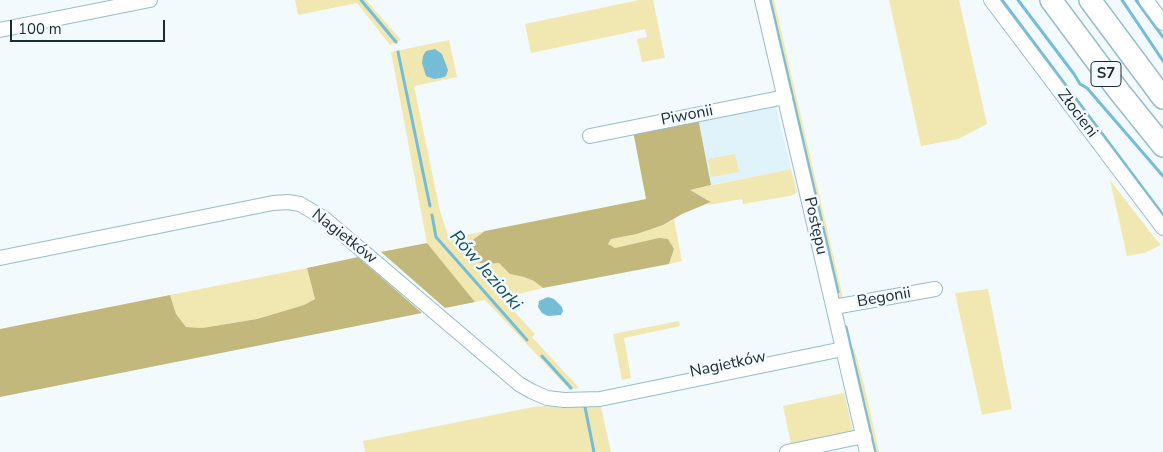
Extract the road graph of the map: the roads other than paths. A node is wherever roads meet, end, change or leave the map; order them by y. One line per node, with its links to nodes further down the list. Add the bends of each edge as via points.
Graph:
1 (150, 0): 8 (street)
2 (762, 0): 9 (street, Postępu)
3 (991, 0): 13 (street, Złocieni)
4 (1051, 0): 12 (highway, S7)
5 (1090, 0): 10 (highway, S7)
6 (1146, 0): 7 (street)
7 (1163, 23)
8 (0, 30)
9 (785, 97): 11 (street, Piwonii); 16 (street, Postępu)
10 (1163, 98)
11 (590, 136)
12 (1163, 146)
13 (1163, 228)
14 (0, 258): 17 (street, Nagietków, via 273,203 297,203 325,219 519,384 547,398 600,398)
15 (935, 289): 16 (street, Begonii)
16 (834, 307): 17 (street, Postępu)
17 (843, 345): 18 (street, Postępu)
18 (864, 436): 19 (street); 20 (street, Postępu)
19 (787, 452)
20 (867, 452)

